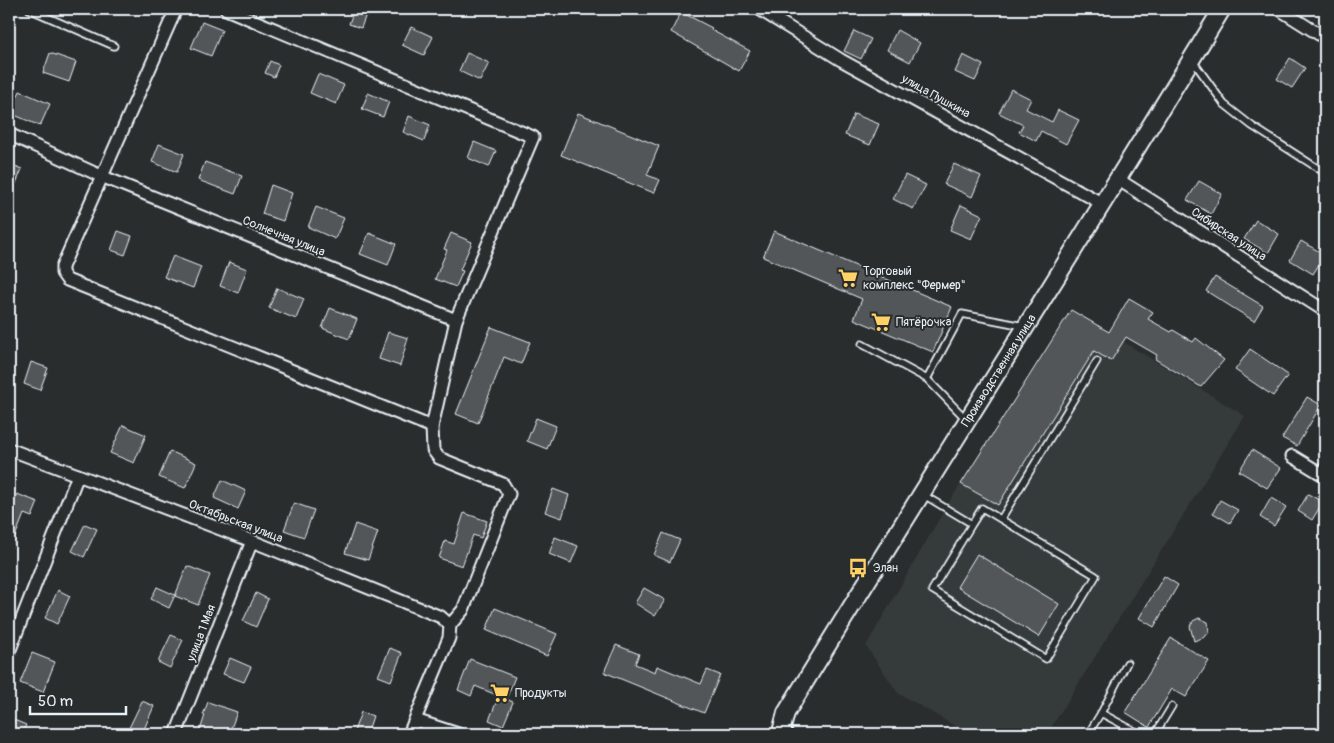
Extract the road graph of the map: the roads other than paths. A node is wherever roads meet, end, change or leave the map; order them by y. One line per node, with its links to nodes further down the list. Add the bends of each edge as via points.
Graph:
1 (29, 9): 8 (lane)
2 (176, 9): 12 (street)
3 (226, 9): 16 (street, via 533,137)
4 (759, 9): 14 (street, улица Пушкина, via 842,60)
5 (1222, 9): 9 (street, Производственная улица)
6 (1279, 9): 7 (street)
7 (1325, 38)
8 (114, 46)
9 (1192, 59): 11 (lane, via 1224,104); 13 (street, Производственная улица)
10 (9, 134): 12 (street, Солнечная улица)
11 (1325, 173)
12 (101, 176): 16 (street, Солнечная улица); 22 (street, via 62,266 67,280)
13 (1118, 180): 14 (street, Производственная улица); 15 (street, Сибирская улица)
14 (1103, 204): 17 (street, Производственная улица)
15 (1325, 311)
16 (456, 320): 22 (street)
17 (1026, 326): 20 (lane, via 962,314); 21 (street, Производственная улица)
18 (862, 344): 20 (lane)
19 (1097, 361): 28 (lane)
20 (927, 379): 21 (lane)
21 (967, 420): 27 (street, Производственная улица)
22 (432, 427): 31 (street, via 433,450 439,458 503,484 509,494 463,610)
23 (9, 449): 25 (street, Октябрьская улица)
24 (1292, 456): 26 (street)
25 (78, 475): 30 (street, Октябрьская улица); 32 (street)
26 (1325, 476)
27 (921, 493): 29 (lane); 40 (street, Производственная улица, via 786,712 782,728)
28 (1001, 519): 29 (lane, via 982,508); 29 (lane, via 1096,576 1046,659 932,590)
29 (972, 524)
30 (252, 541): 31 (street, Октябрьская улица, via 441,618); 37 (street, улица 1 Мая)
31 (450, 625): 36 (street, via 449,638)
32 (9, 652)
33 (1127, 663): 35 (lane)
34 (1172, 706): 43 (lane)
35 (1102, 712): 41 (lane); 42 (lane)
36 (415, 720): 38 (street); 39 (street)
37 (176, 734)
38 (409, 734)
39 (458, 734)
40 (784, 734)
41 (1088, 734)
42 (1140, 734)
43 (1155, 734)

